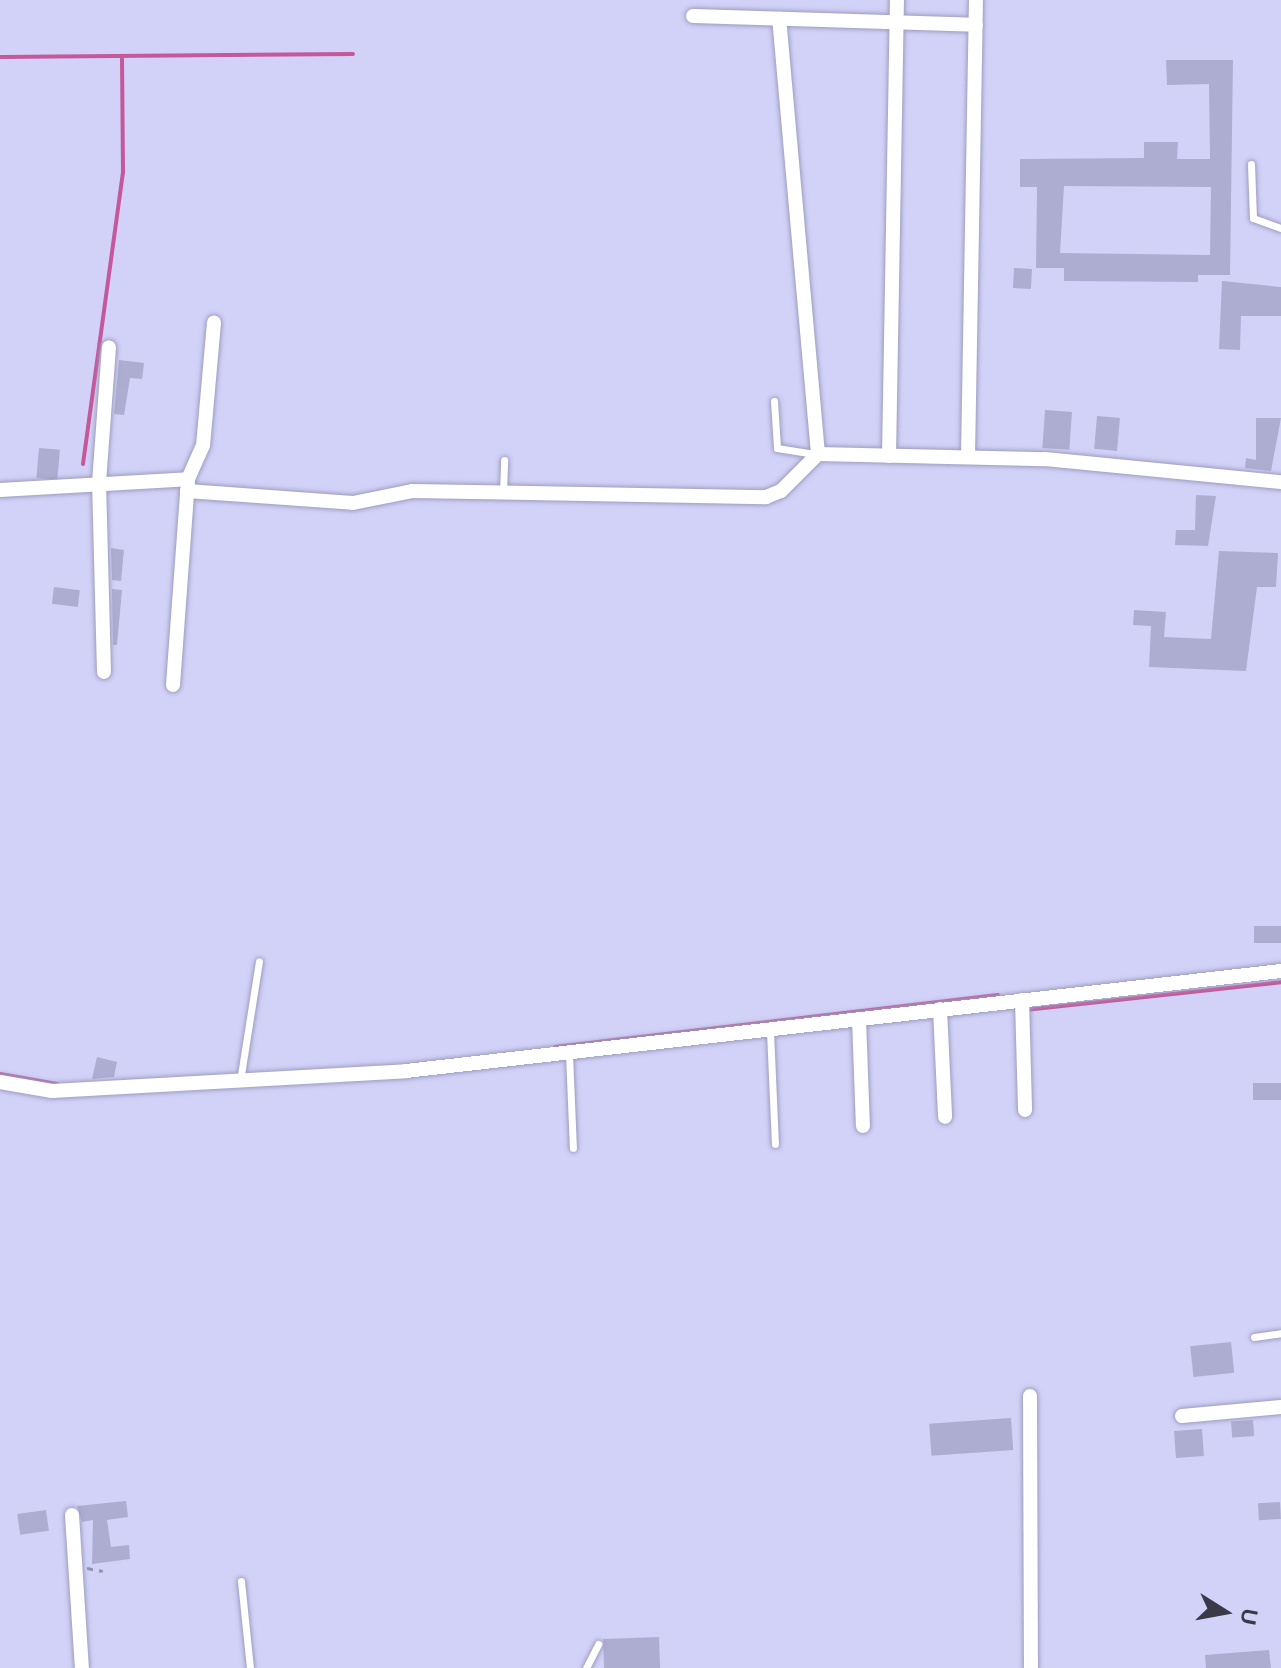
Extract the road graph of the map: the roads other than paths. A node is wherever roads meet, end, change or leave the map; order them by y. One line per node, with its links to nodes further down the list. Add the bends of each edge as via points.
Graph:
1 (897, 0): 5 (street)
2 (976, 0): 6 (street)
3 (693, 16): 4 (street)
4 (779, 19): 5 (street); 12 (street)
5 (896, 22): 6 (street); 13 (street)
6 (976, 25): 14 (street)
7 (1251, 164): 8 (lane, via 1253,218)
8 (1281, 228)
9 (214, 322): 18 (street, via 203,446)
10 (109, 347): 17 (street)
11 (774, 401): 12 (lane, via 777,448)
12 (818, 454): 13 (street); 20 (street, via 781,491 766,497)
13 (889, 456): 14 (street)
14 (968, 457): 16 (street)
15 (504, 460): 20 (lane)
16 (1281, 482)
17 (99, 483): 18 (street); 19 (street); 21 (street)
18 (187, 485): 20 (street, via 353,503 399,492); 22 (street)
19 (0, 490)
20 (503, 493)
21 (104, 672)
22 (173, 685)
23 (259, 961): 31 (lane)
24 (1281, 971): 25 (street)
25 (1022, 1000): 26 (street); 32 (street)
26 (940, 1009): 27 (street); 33 (street)
27 (859, 1019): 28 (street); 34 (street)
28 (770, 1031): 29 (street); 35 (lane)
29 (569, 1054): 31 (street); 36 (lane)
30 (0, 1082): 31 (street, via 52,1091)
31 (240, 1082)
32 (1025, 1110)
33 (945, 1117)
34 (863, 1126)
35 (775, 1144)
36 (573, 1148)
37 (1281, 1333): 38 (lane)
38 (1254, 1337)
39 (1030, 1396): 48 (street)
40 (1281, 1407): 41 (street)
41 (1182, 1416)
42 (72, 1515): 45 (street)
43 (241, 1581): 46 (lane)
44 (598, 1644): 47 (lane)
45 (82, 1668)
46 (250, 1668)
47 (586, 1668)
48 (1031, 1668)

